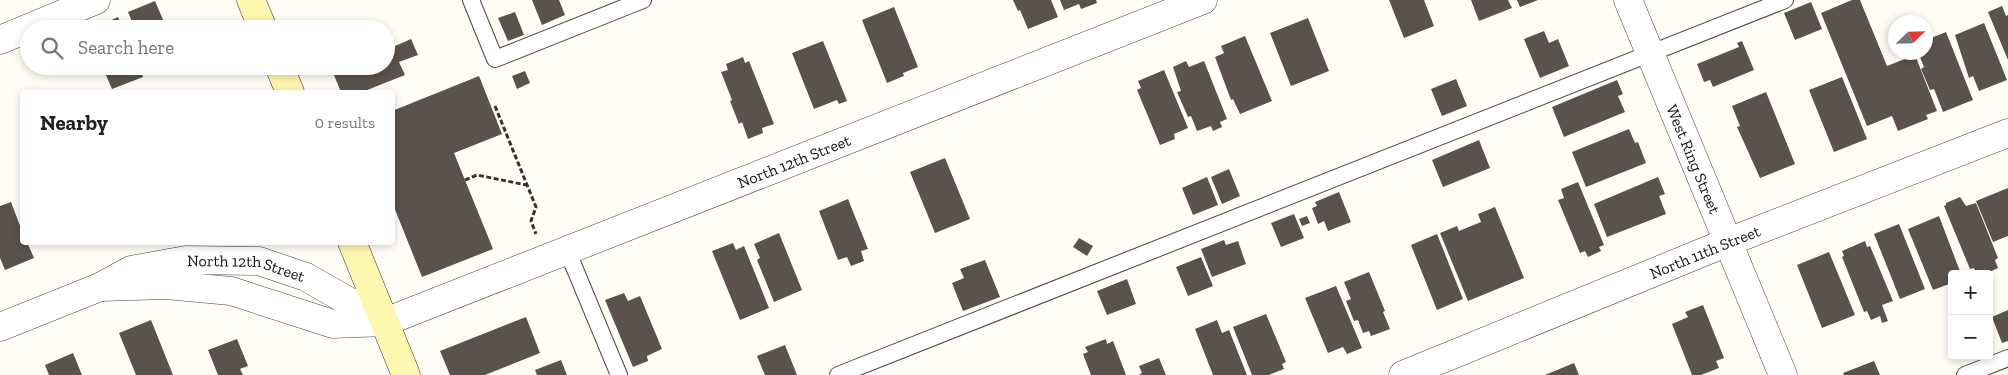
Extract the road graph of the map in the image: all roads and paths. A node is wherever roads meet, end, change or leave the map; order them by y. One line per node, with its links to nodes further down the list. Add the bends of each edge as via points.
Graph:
1 (96, 0): 8 (street)
2 (251, 0): 9 (street)
3 (471, 0): 4 (lane, via 495,59)
4 (643, 0)
5 (1203, 0): 23 (street, North 12th Street)
6 (1628, 0): 12 (street, West Ring Street)
7 (1785, 0): 12 (lane)
8 (48, 20)
9 (259, 20)
10 (20, 32): 11 (street)
11 (0, 40)
12 (1650, 54): 20 (street, West Ring Street); 31 (lane)
13 (283, 75): 14 (street)
14 (289, 90)
15 (495, 106): 18 (path)
16 (2008, 133): 20 (street, North 11th Street)
17 (465, 180): 18 (path, via 477,175)
18 (527, 185): 19 (path, via 536,207 531,221)
19 (539, 240)
20 (1728, 242): 32 (street, North 11th Street); 33 (street, West Ring Street)
21 (180, 245): 24 (street)
22 (353, 245): 26 (street)
23 (566, 250): 26 (street, North 12th Street); 30 (lane)
24 (131, 270): 25 (street, North 12th Street); 26 (street, North 12th Street, via 186,260 259,261 306,277)
25 (100, 287): 26 (street, North 12th Street, via 166,285 231,291 333,324); 27 (street, North 12th Street)
26 (385, 322): 29 (street)
27 (0, 327)
28 (2008, 358): 34 (lane)
29 (406, 375)
30 (619, 375)
31 (838, 375)
32 (1403, 375)
33 (1783, 375)
34 (1965, 375)

